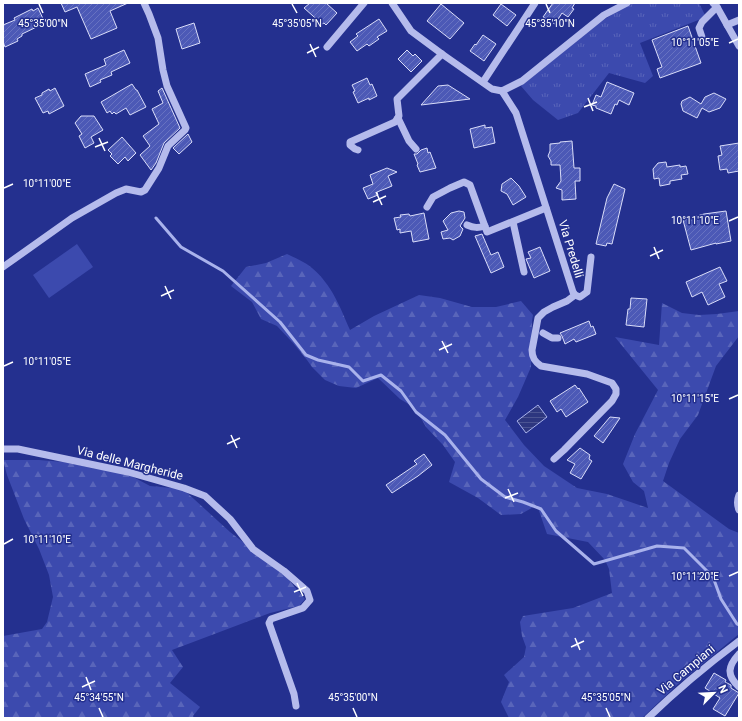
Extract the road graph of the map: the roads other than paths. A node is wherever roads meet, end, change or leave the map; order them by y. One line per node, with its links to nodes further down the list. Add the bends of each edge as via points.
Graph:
1 (144, 3): 24 (street, via 158,38 167,86 185,130 168,146 159,168 145,190 141,192 126,189 116,193 72,218)
2 (364, 3): 11 (street)
3 (392, 3): 12 (street, via 412,30)
4 (535, 3): 13 (street)
5 (627, 3): 14 (street, via 604,15 522,81)
6 (715, 5): 8 (street); 9 (street, via 699,28)
7 (739, 20): 8 (street)
8 (727, 25): 10 (street)
9 (703, 40)
10 (739, 46)
11 (327, 47)
12 (442, 54): 13 (street); 15 (street, via 397,99 400,116)
13 (483, 82): 14 (street, via 492,89)
14 (502, 91): 19 (street, Via Predelli, via 516,113)
15 (398, 118): 16 (street, via 409,141); 17 (street, via 395,122 350,142 350,145)
16 (416, 149)
17 (358, 150)
18 (427, 207): 22 (street, via 433,197 464,182 470,185)
19 (546, 208): 20 (street, Via Predelli); 26 (street, Via Predelli)
20 (513, 222): 22 (street, Via Predelli); 25 (street)
21 (467, 225): 22 (street)
22 (486, 229)
23 (591, 257): 26 (street, Via Predelli, via 587,292 580,297)
24 (3, 267)
25 (524, 272)
26 (575, 295): 27 (street, via 538,318)
27 (540, 331): 28 (street, via 552,338); 30 (street, via 532,350 535,362 541,366 588,374 612,383 616,390 612,401)
28 (558, 338)
29 (3, 449): 36 (street, Via delle Margheride, via 18,449 128,472 205,496 230,519 253,550 284,571 307,591 310,600 303,608 271,619 269,623)
30 (554, 459)
31 (739, 495): 32 (street)
32 (739, 510)
33 (739, 641): 37 (street, Via Campiani, via 712,660)
34 (739, 654): 35 (street, via 730,666 734,682)
35 (739, 687)
36 (296, 706)
37 (648, 718)

